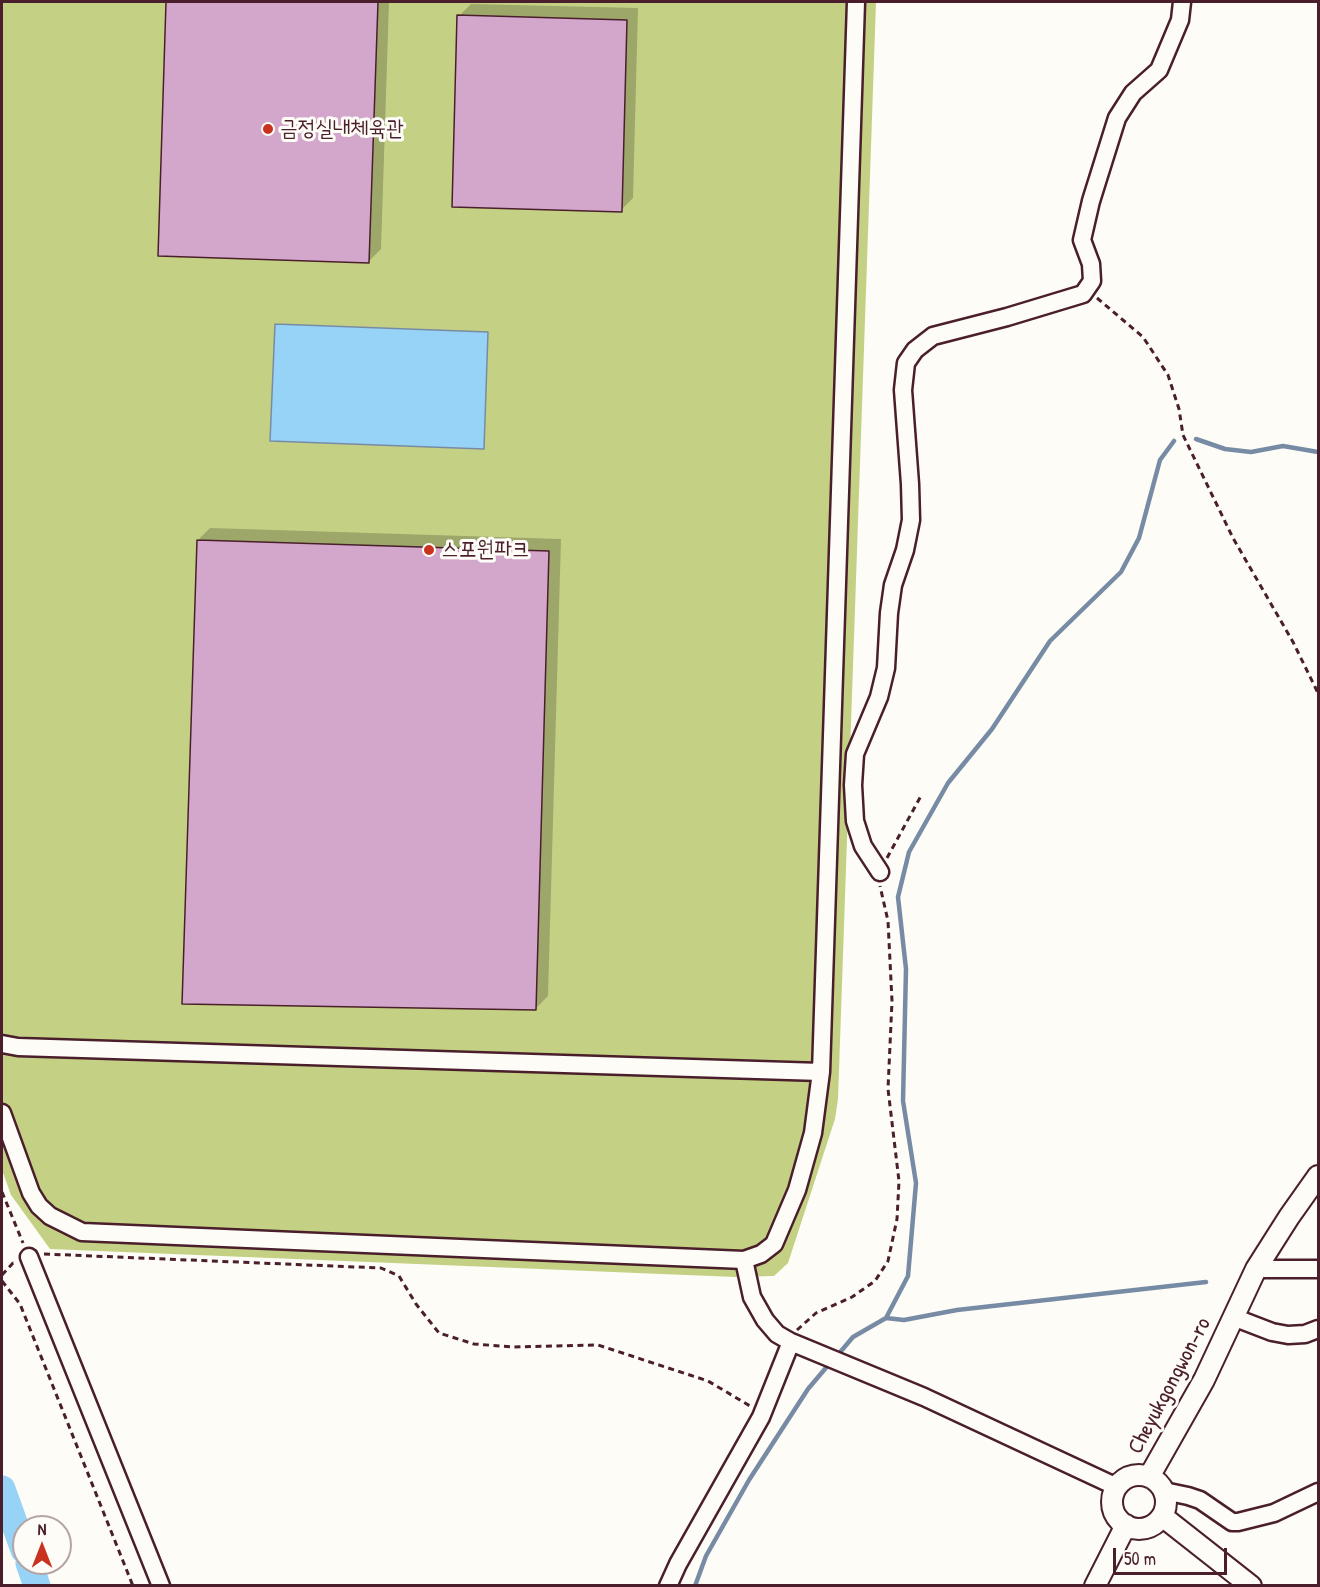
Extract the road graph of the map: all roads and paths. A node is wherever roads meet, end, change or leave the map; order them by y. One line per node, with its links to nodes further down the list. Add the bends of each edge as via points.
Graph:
1 (856, 2): 8 (street)
2 (1182, 2): 3 (street, via 1180,21 1159,70 1133,93 1117,118 1082,240 1091,264 1092,281)
3 (1087, 289): 4 (path, via 1143,337 1168,375 1183,435 1233,538); 6 (street, via 1083,294 1037,309 933,336 906,363 903,390 911,520 893,585 886,668 879,697 855,754 853,785 855,821 863,846)
4 (1318, 693)
5 (922, 794): 6 (path)
6 (880, 872): 19 (path, via 888,921 892,1001 888,1089 899,1181 897,1219 888,1262 876,1281 816,1313 799,1327)
7 (2, 1044): 8 (street)
8 (821, 1072): 13 (street, via 813,1133 797,1190 774,1244)
9 (2, 1113): 13 (street, via 39,1206 82,1232)
10 (1318, 1176): 14 (main road, Cheyukgongwon-ro)
11 (2, 1192): 12 (path)
12 (28, 1257): 20 (path, via 37,1254 381,1268 399,1276 439,1333 474,1344 598,1345 708,1381); 28 (street)
13 (744, 1260): 19 (street, via 752,1298 765,1320 777,1334)
14 (1256, 1269): 15 (street); 17 (main road, Cheyukgongwon-ro)
15 (1318, 1269)
16 (2, 1281): 27 (path, via 20,1304)
17 (1233, 1317): 18 (street, Cheyukgongwon-ro, via 1288,1335); 21 (main road, Cheyukgongwon-ro, via 1204,1380)
18 (1318, 1329)
19 (796, 1344): 20 (street); 22 (street, via 924,1397)
20 (763, 1410): 29 (street)
21 (1149, 1477): 22 (main road, via 1131,1476); 23 (main road)
22 (1117, 1487): 26 (main road, via 1112,1499 1114,1511)
23 (1164, 1491): 24 (street, via 1200,1500 1232,1522 1274,1513); 25 (main road, via 1166,1504)
24 (1318, 1492)
25 (1162, 1516): 26 (main road, via 1142,1528); 31 (main road)
26 (1126, 1525): 30 (main road)
27 (133, 1586)
28 (161, 1586)
29 (668, 1586)
30 (1095, 1586)
31 (1251, 1586)

